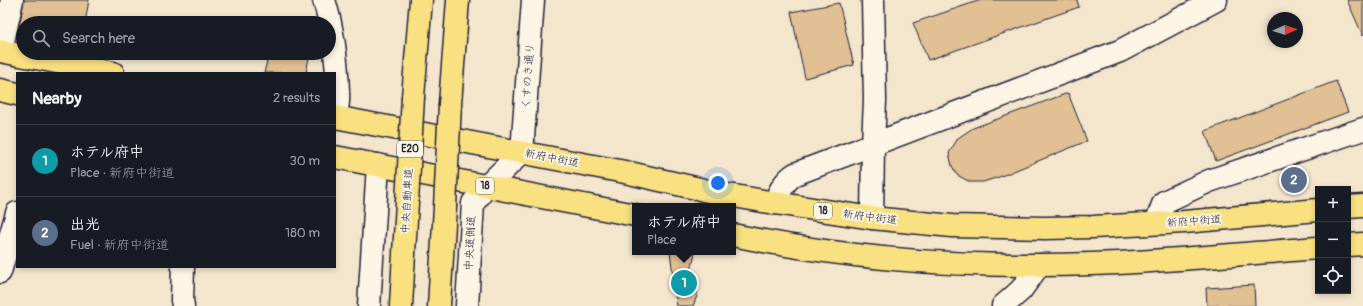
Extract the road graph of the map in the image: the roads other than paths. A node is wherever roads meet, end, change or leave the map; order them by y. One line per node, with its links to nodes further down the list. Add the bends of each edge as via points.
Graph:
1 (12, 0): 9 (street)
2 (324, 0): 8 (street)
3 (421, 0): 41 (main road, 中央自動車道 / E20, bridge)
4 (458, 0): 42 (main road, bridge)
5 (533, 0): 20 (street, くすのき通り)
6 (873, 0): 19 (street)
7 (1216, 0): 19 (street, via 1120,51)
8 (329, 16)
9 (0, 51): 10 (main road)
10 (16, 54)
11 (47, 60): 13 (main road)
12 (335, 60): 16 (street, via 338,93)
13 (109, 72)
14 (0, 90): 15 (main road)
15 (16, 94)
16 (336, 109)
17 (336, 117): 20 (main road, 新府中街道 / 18)
18 (1363, 129): 31 (street, via 1209,181 1164,202)
19 (873, 145): 24 (street, via 796,174 788,179); 30 (street)
20 (522, 152): 23 (street, 中央道側道); 24 (main road, 新府中街道 / 18)
21 (336, 157): 22 (main road, 18)
22 (378, 166): 23 (main road, 18); 40 (street)
23 (487, 186): 28 (main road, 18); 43 (street, 中央道側道, via 473,203)
24 (775, 203): 30 (main road, 新府中街道 / 18)
25 (1363, 206): 26 (main road)
26 (1351, 207)
27 (1315, 210): 31 (main road, 新府中街道 / 18)
28 (632, 214)
29 (16, 216): 38 (street)
30 (872, 218): 31 (main road, 新府中街道 / 18, via 952,226 999,227 1085,227)
31 (1156, 223)
32 (736, 236): 36 (main road, via 784,245 880,257 975,264)
33 (1363, 244): 34 (main road)
34 (1351, 245)
35 (1315, 248): 36 (main road, via 1113,263)
36 (1039, 265): 44 (street, via 1021,290)
37 (183, 268): 39 (street)
38 (0, 272)
39 (183, 306)
40 (369, 306)
41 (401, 306)
42 (439, 306)
43 (467, 306)
44 (1003, 306)

